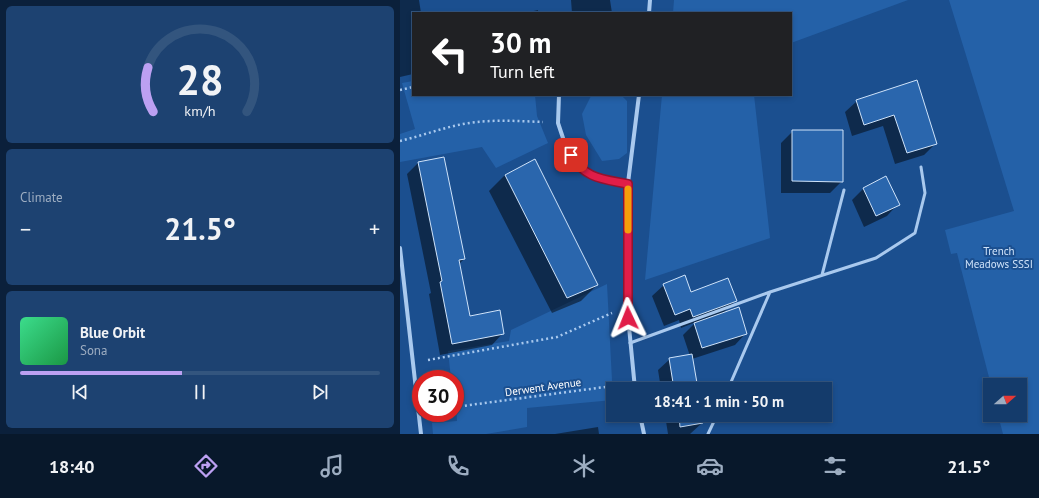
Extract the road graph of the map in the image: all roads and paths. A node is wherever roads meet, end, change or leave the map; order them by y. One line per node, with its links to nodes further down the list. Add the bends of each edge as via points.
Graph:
1 (650, 0): 2 (street)
2 (649, 12)
3 (412, 87): 4 (path)
4 (400, 90)
5 (559, 96): 7 (street)
6 (639, 96): 10 (street)
7 (558, 123): 8 (path, via 485,121 461,124); 10 (street, via 565,144 577,165 595,178)
8 (400, 141)
9 (921, 167): 13 (lane, via 925,193 915,233 876,258)
10 (628, 184): 15 (street)
11 (844, 190): 13 (lane)
12 (400, 248): 17 (street)
13 (822, 275): 14 (lane)
14 (770, 292): 16 (lane); 19 (lane)
15 (627, 306): 16 (street); 17 (path, via 557,337)
16 (630, 343): 18 (street)
17 (414, 362): 24 (street)
18 (634, 382)
19 (731, 382)
20 (606, 387): 21 (path, Derwent Avenue)
21 (464, 406)
22 (641, 422): 25 (street)
23 (714, 422): 26 (lane)
24 (421, 434)
25 (644, 434)
26 (708, 434)

